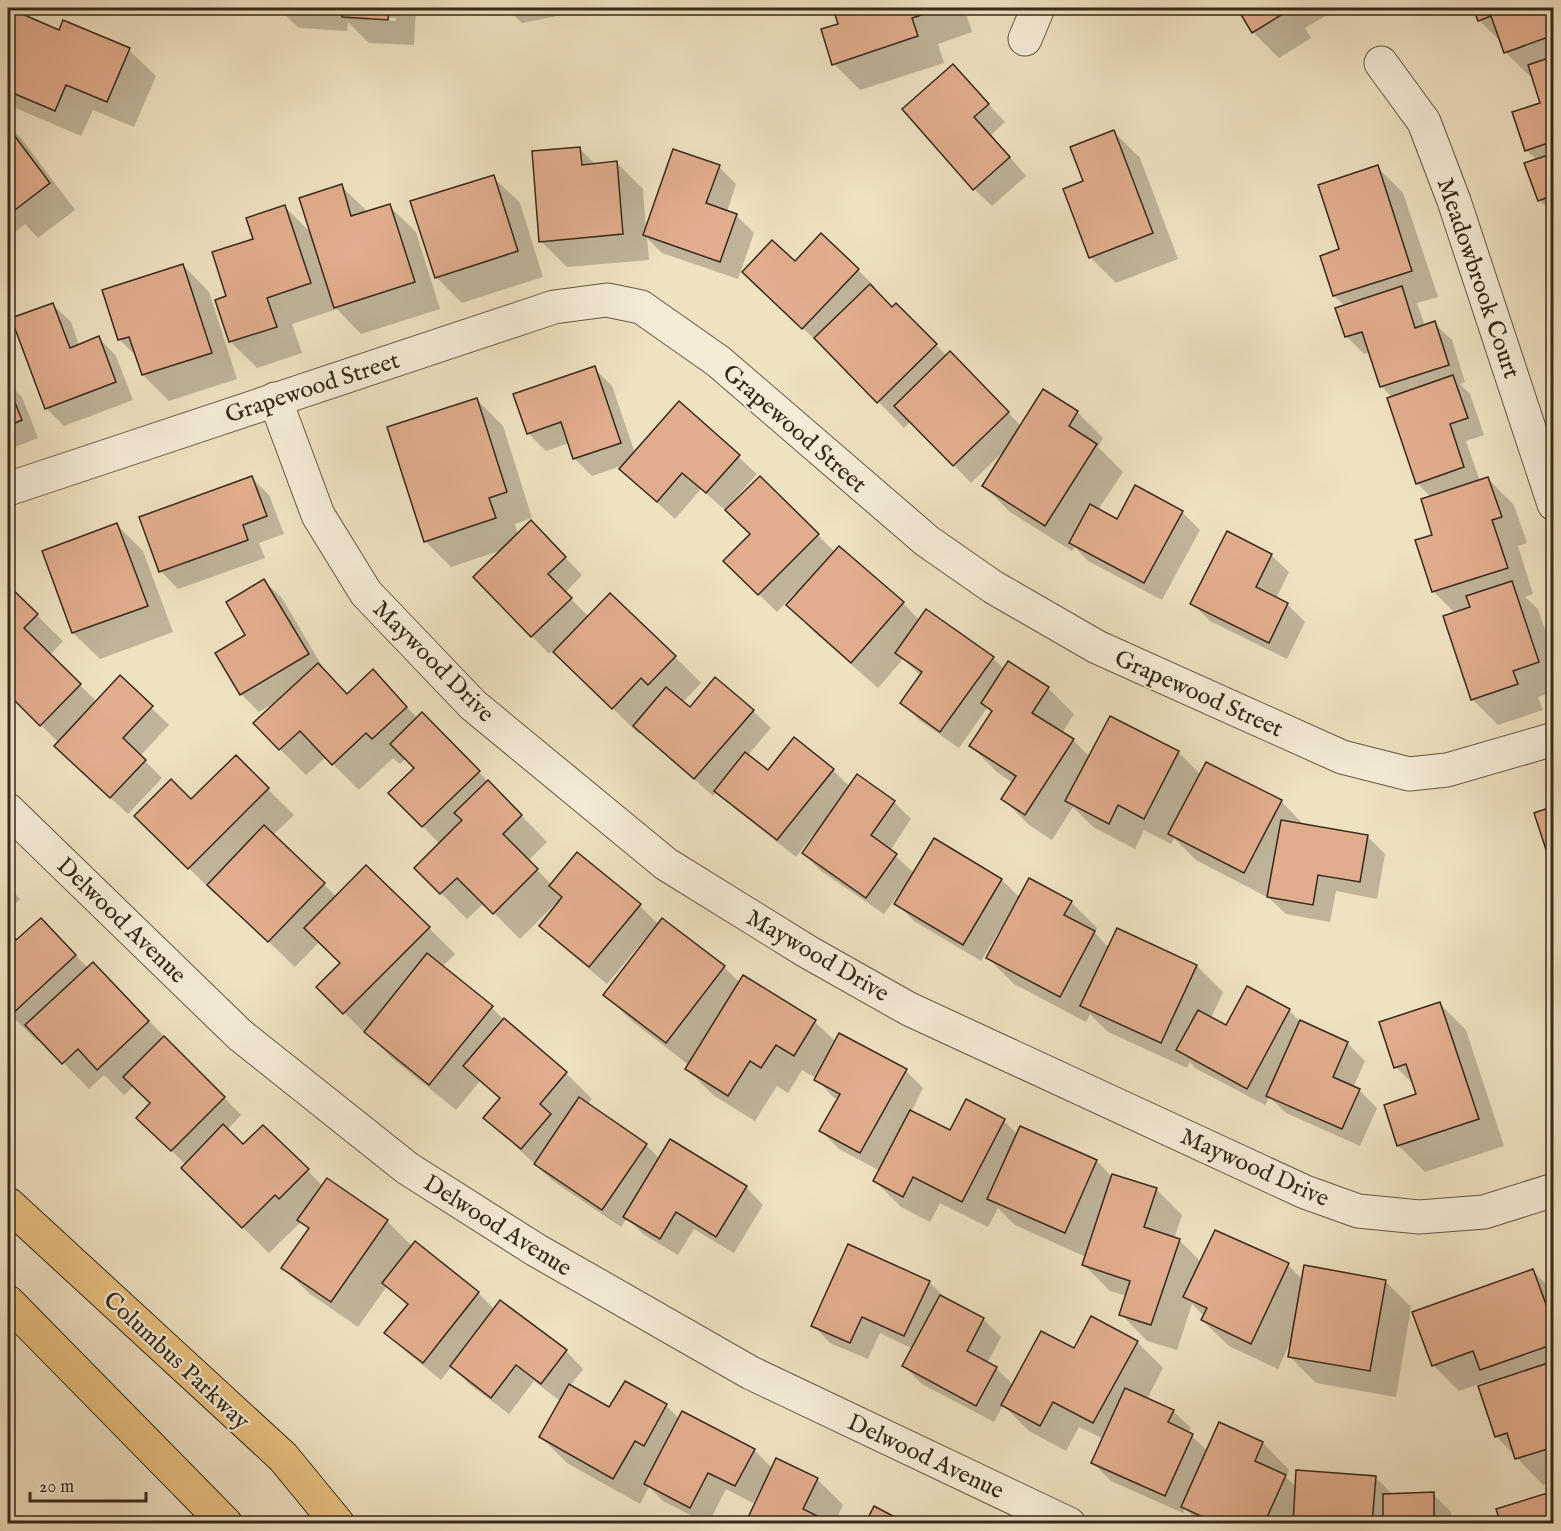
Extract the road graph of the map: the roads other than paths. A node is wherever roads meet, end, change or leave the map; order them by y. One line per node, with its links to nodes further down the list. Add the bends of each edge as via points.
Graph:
1 (1038, 8): 2 (street)
2 (1025, 39)
3 (1382, 63): 6 (street, Meadowbrook Court, via 1424,122)
4 (275, 399): 5 (street, Grapewood Street); 7 (street, Grapewood Street, via 554,307 607,300 641,307 718,361 927,541 993,587 1097,647 1342,758 1409,774 1447,770); 9 (street, Maywood Drive, via 318,515 366,593 473,705 666,864 808,952 909,1009 1305,1191 1358,1211 1419,1217 1484,1212)
5 (8, 489)
6 (1554, 504)
7 (1554, 739)
8 (8, 810): 14 (street, Delwood Avenue, via 240,1035 407,1168 536,1250 751,1373)
9 (1554, 1190)
10 (8, 1204): 13 (main road, Columbus Parkway, via 284,1457)
11 (8, 1302): 12 (main road)
12 (226, 1524)
13 (338, 1524)
14 (1069, 1524)

